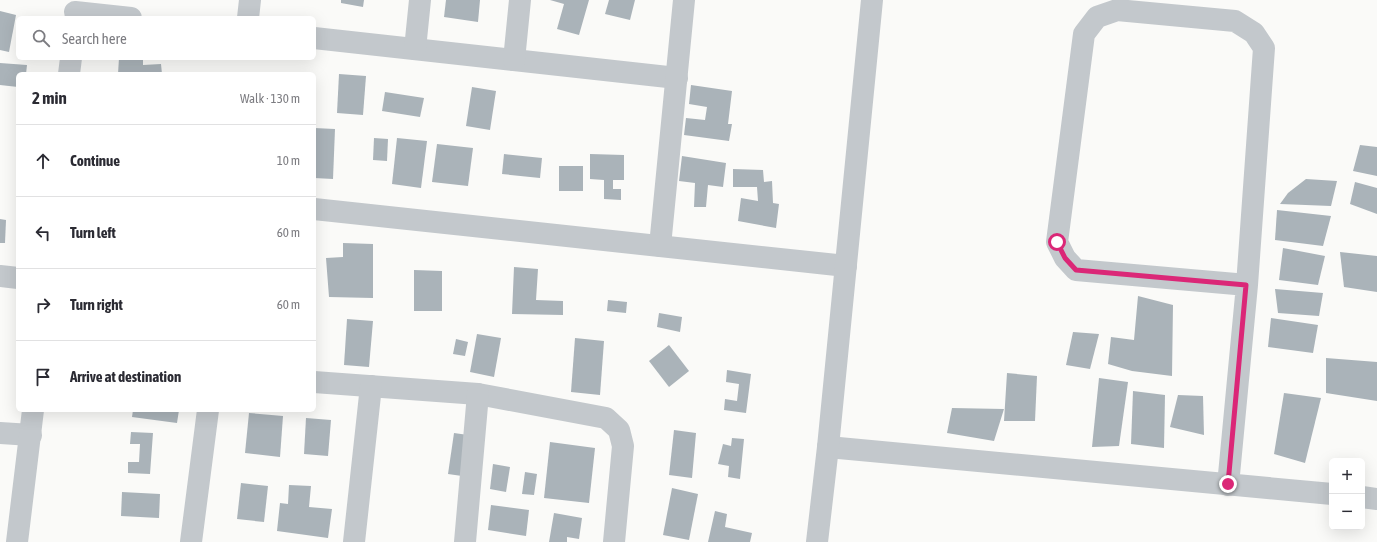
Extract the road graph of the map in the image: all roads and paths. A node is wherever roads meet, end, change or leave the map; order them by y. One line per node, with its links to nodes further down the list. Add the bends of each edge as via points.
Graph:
1 (250, 0): 8 (street)
2 (420, 0): 10 (street)
3 (520, 0): 12 (street)
4 (684, 0): 14 (street)
5 (872, 0): 17 (street)
6 (76, 10): 7 (street)
7 (117, 16)
8 (248, 16)
9 (316, 38): 10 (street)
10 (415, 49): 12 (street)
11 (71, 60): 13 (street)
12 (514, 60): 14 (street)
13 (69, 72)
14 (677, 78): 16 (street)
15 (316, 209): 16 (street)
16 (660, 246): 17 (street)
17 (846, 266): 28 (street)
18 (0, 276): 19 (street)
19 (16, 278)
20 (1246, 285): 20 (street, via 1264,48 1254,33 1235,21 1117,10 1097,17 1084,34 1057,242 1065,258 1076,270); 29 (street)
21 (316, 382): 22 (street)
22 (371, 386): 23 (street); 35 (street)
23 (478, 394): 36 (street); 37 (street, via 606,418 619,430 623,446)
24 (33, 412): 27 (street)
25 (208, 412): 34 (street)
26 (0, 433): 27 (street)
27 (30, 435): 33 (street)
28 (828, 447): 29 (street); 38 (street)
29 (1228, 484): 30 (street)
30 (1329, 494)
31 (1365, 497): 32 (street)
32 (1377, 498)
33 (17, 542)
34 (191, 542)
35 (354, 542)
36 (464, 542)
37 (614, 542)
38 (817, 542)

